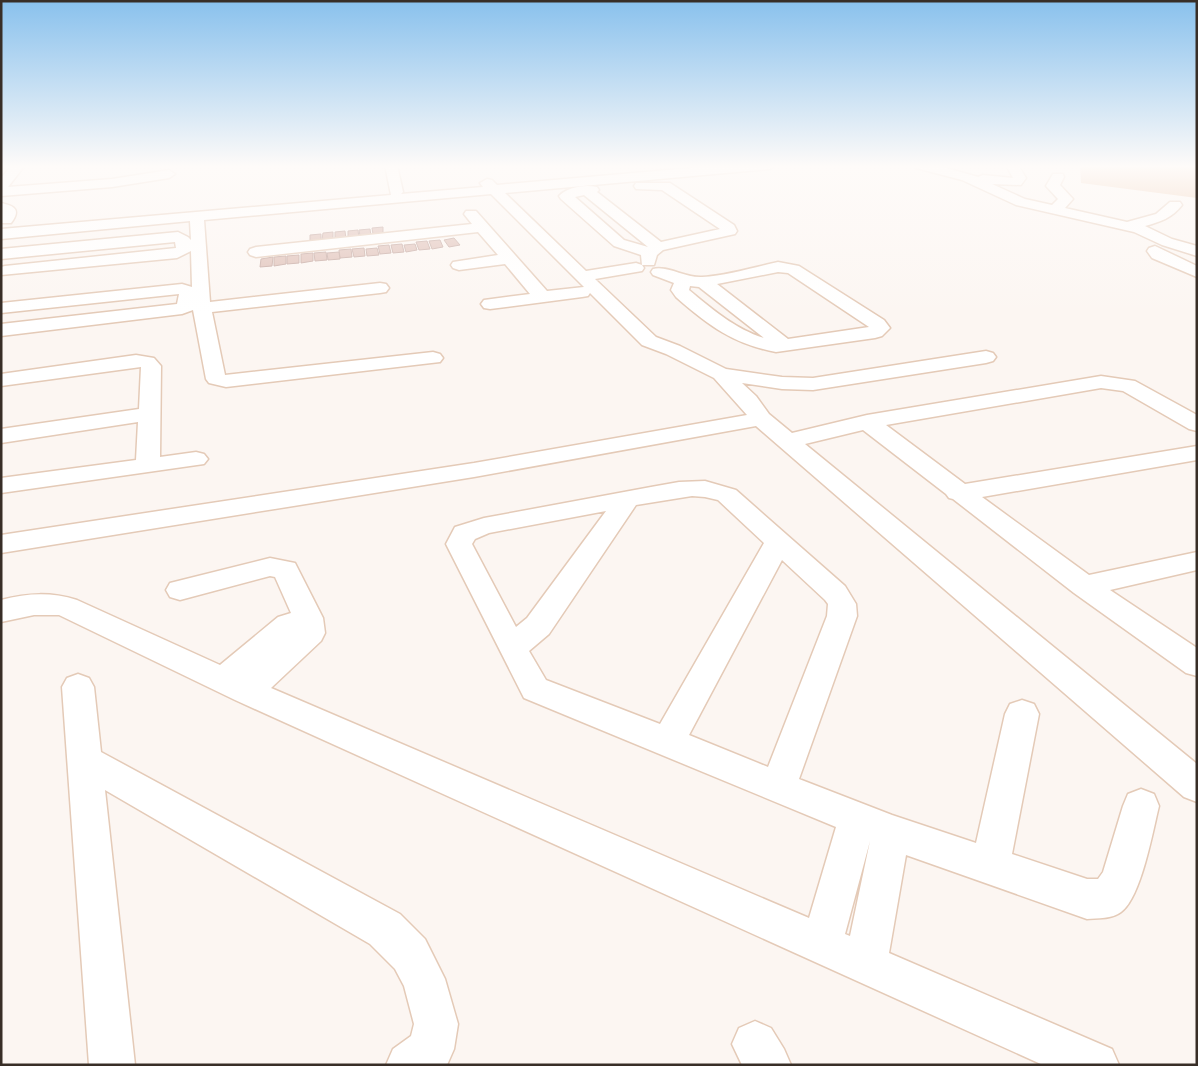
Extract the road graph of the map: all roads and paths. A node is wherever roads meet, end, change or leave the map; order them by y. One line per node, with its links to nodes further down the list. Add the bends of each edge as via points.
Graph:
1 (124, 215): 11 (street)
2 (249, 215): 10 (street)
3 (464, 215): 13 (street)
4 (525, 215): 25 (street)
5 (587, 215): 20 (street, via 619,243)
6 (607, 215): 20 (street)
7 (709, 215): 20 (street, via 730,231)
8 (1077, 215): 12 (street)
9 (1163, 215): 12 (street)
10 (197, 217): 11 (street); 31 (street)
11 (2, 221)
12 (1128, 226): 14 (street)
13 (482, 227): 15 (street); 19 (street)
14 (1161, 239): 16 (street); 23 (street, via 1153,249 1158,255)
15 (252, 241)
16 (1197, 251)
17 (25, 252): 18 (street); 22 (street); 22 (street, via 178,237 183,240 184,250)
18 (1, 254)
19 (509, 259): 21 (street); 28 (street)
20 (648, 262): 24 (street); 25 (street)
21 (459, 265)
22 (3, 272)
23 (1197, 272)
24 (683, 281): 26 (street); 33 (street, via 682,293 722,327 767,345)
25 (591, 282): 28 (street); 36 (street, via 650,341)
26 (704, 282): 33 (street); 33 (street, via 786,267 881,328 876,332)
27 (380, 288): 31 (street)
28 (542, 297): 29 (street)
29 (490, 304)
30 (1, 308): 32 (street, via 182,289 188,291 187,306 182,309)
31 (202, 308): 35 (street, via 215,376 220,381)
32 (1, 330)
33 (784, 344)
34 (986, 357): 38 (street)
35 (433, 358)
36 (721, 374): 38 (street); 40 (street)
37 (1, 380): 39 (street, via 147,362 151,366)
38 (813, 384): 40 (street, via 770,399)
39 (150, 414): 43 (street); 47 (street)
40 (758, 415): 44 (street); 52 (street, via 474,470)
41 (867, 422): 42 (street, via 1101,382 1128,385); 44 (street); 49 (street)
42 (1197, 424)
43 (1, 436)
44 (787, 441): 64 (street)
45 (1197, 453): 49 (street)
46 (196, 459): 47 (street)
47 (148, 465): 48 (street)
48 (1, 486)
49 (958, 493): 54 (street)
50 (628, 499): 51 (street, via 704,488 720,491); 57 (street, via 538,626); 57 (street, via 484,526 464,534 459,544)
51 (778, 542): 62 (street); 65 (street, via 835,593 842,604 842,616)
52 (1, 544)
53 (1197, 561): 54 (street)
54 (1084, 586): 58 (street)
55 (180, 590): 59 (street, via 270,567 285,570 308,618 310,633)
56 (1, 611): 59 (street, via 53,602)
57 (512, 648): 62 (street, via 535,689)
58 (1197, 664)
59 (234, 686): 69 (street)
60 (78, 687): 63 (street)
61 (1022, 714): 68 (street)
62 (667, 743): 65 (street)
63 (86, 761): 71 (street); 72 (street, via 385,929 410,954 424,979 436,1024 431,1049)
64 (1197, 786)
65 (778, 788): 67 (street)
66 (1141, 806): 68 (street, via 1120,882 1108,898 1087,899)
67 (874, 825): 68 (street); 69 (street); 70 (street)
68 (990, 866)
69 (822, 944): 70 (street)
70 (866, 963): 73 (street)
71 (112, 1065)
72 (409, 1065)
73 (1096, 1065)

